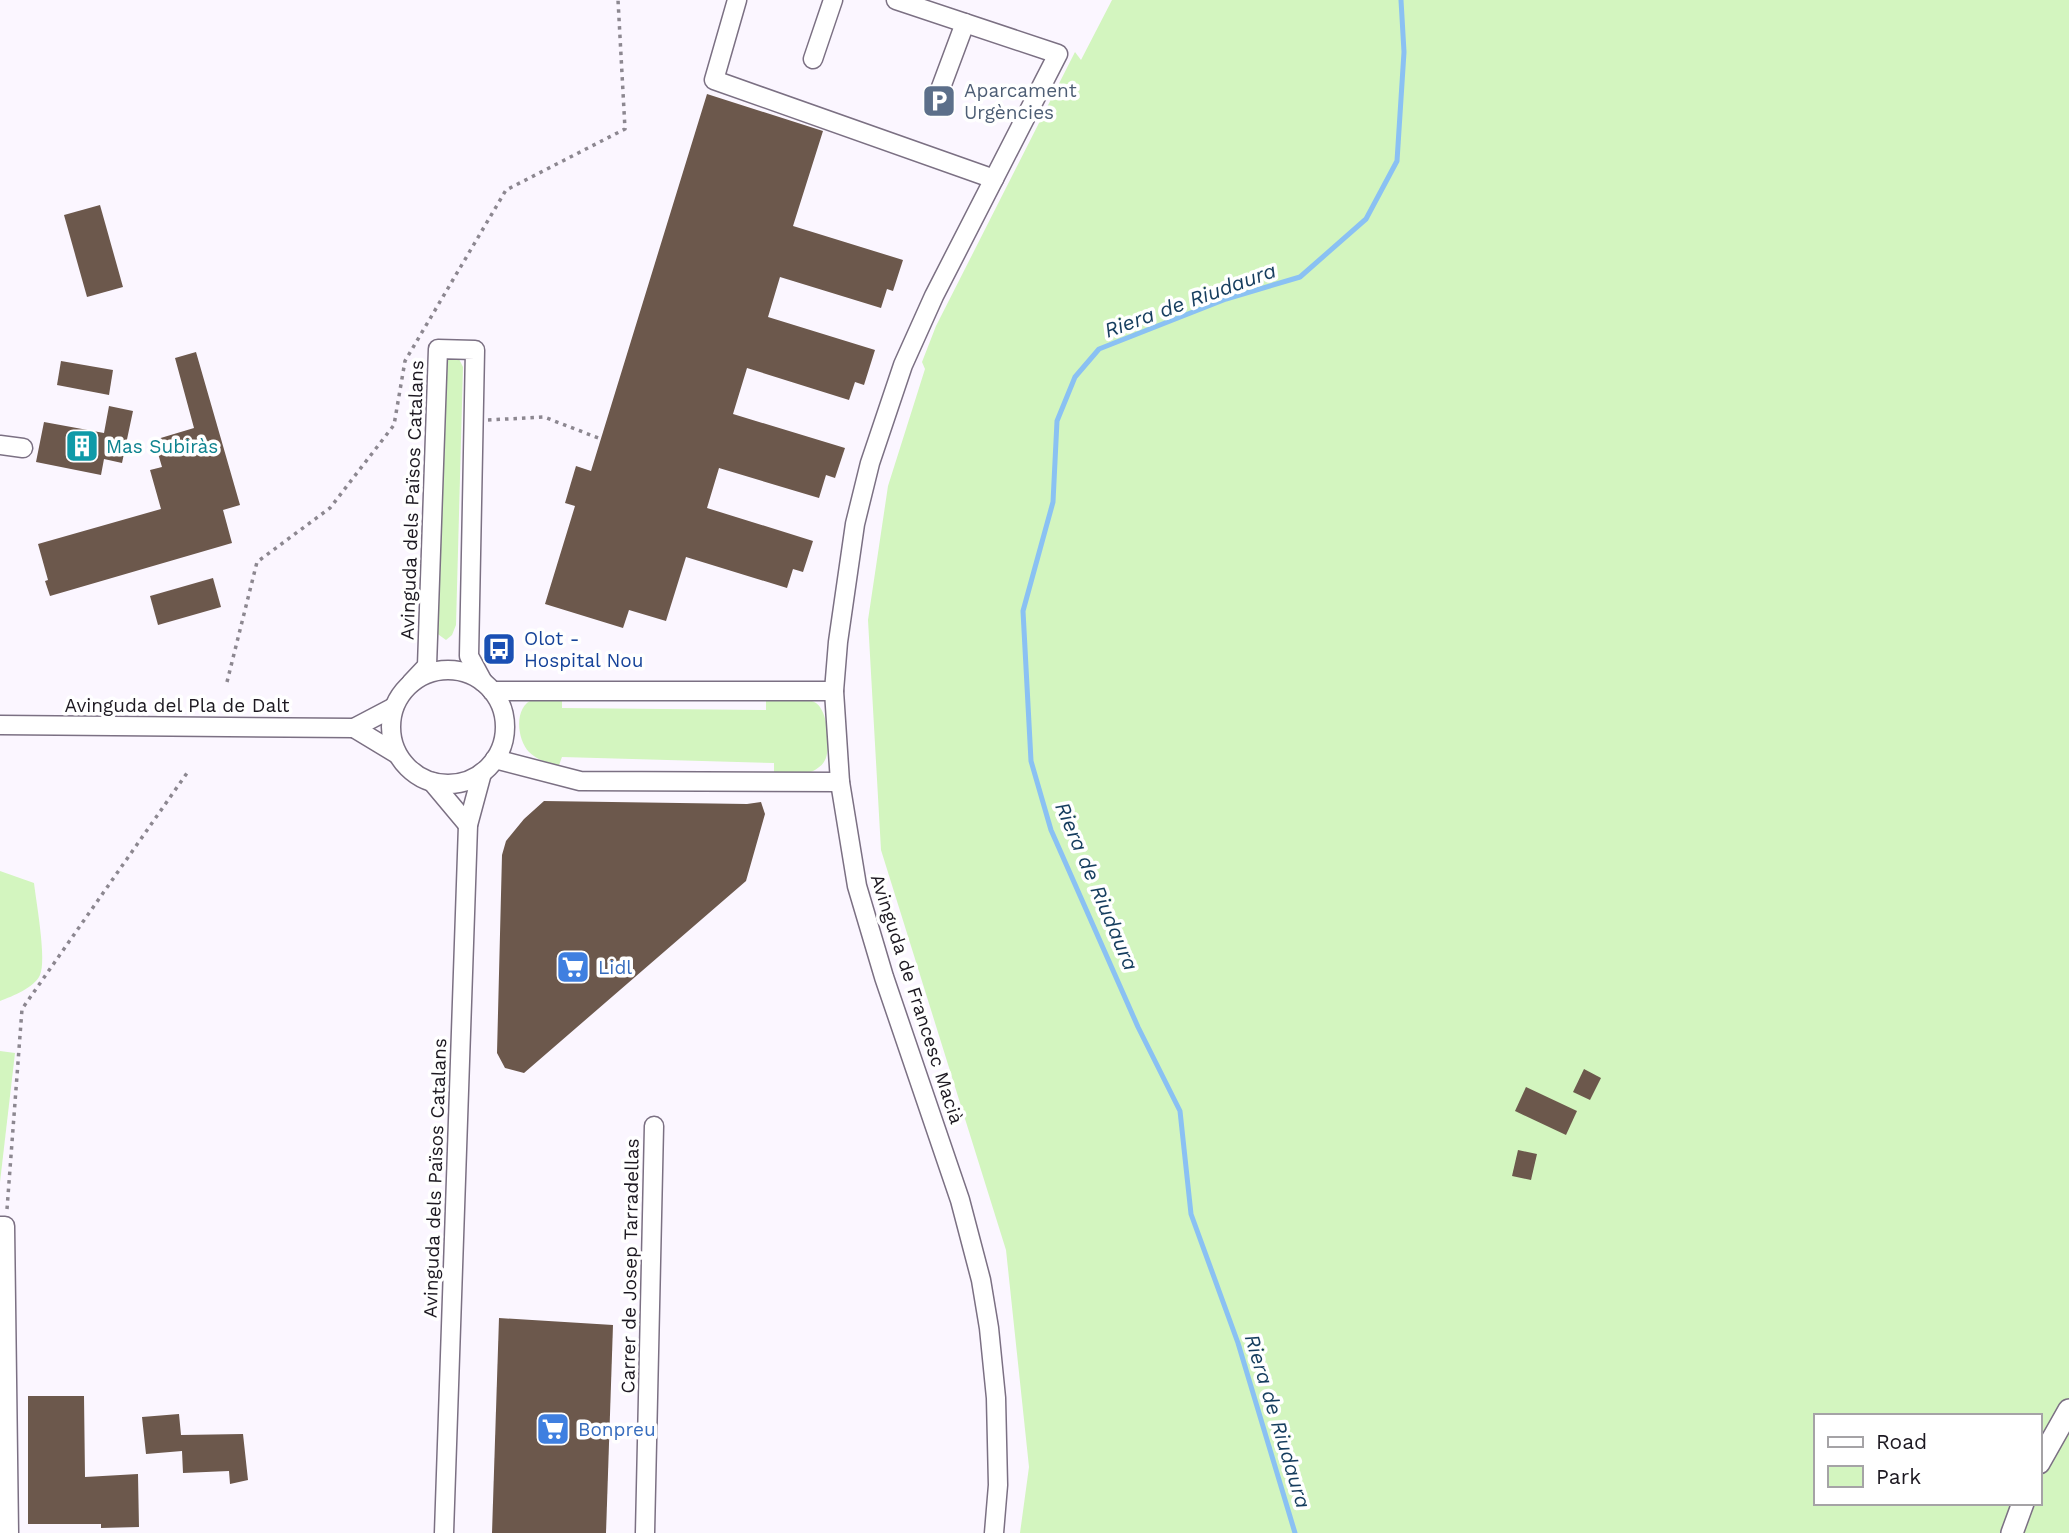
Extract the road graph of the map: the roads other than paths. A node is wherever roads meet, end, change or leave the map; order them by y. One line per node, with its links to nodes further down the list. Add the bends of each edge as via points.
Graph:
1 (737, 0): 7 (street, via 714,80)
2 (833, 0): 5 (street)
3 (896, 0): 4 (street)
4 (965, 23): 6 (street); 7 (street, Avinguda de Francesc Macià, via 1058,54)
5 (813, 59)
6 (937, 98)
7 (995, 179): 12 (street, Avinguda de Francesc Macià, via 903,365 870,463 855,524)
8 (0, 445): 9 (street)
9 (23, 448)
10 (411, 683): 11 (street, via 447,670 470,674); 11 (street, Avinguda dels Països Catalans, via 427,666 438,349 475,350 469,656); 13 (street)
11 (488, 687): 12 (street); 17 (street, via 503,714 505,729)
12 (834, 691): 20 (street, Avinguda de Francesc Macià)
13 (394, 708): 15 (street, Avinguda del Pla de Dalt); 16 (street, via 391,731)
14 (0, 725): 15 (street, Avinguda del Pla de Dalt)
15 (354, 727): 16 (street)
16 (397, 754): 19 (street, via 418,776)
17 (495, 759): 18 (street); 20 (street, via 580,781)
18 (482, 773): 19 (street, via 450,784); 21 (street, Avinguda dels Països Catalans)
19 (432, 782): 21 (street)
20 (839, 782): 30 (street, Avinguda de Francesc Macià, via 857,886 960,1199 981,1280 996,1398)
21 (468, 825): 28 (street, Avinguda dels Països Catalans)
22 (653, 1126): 29 (street, Carrer de Josep Tarradellas)
23 (3, 1226): 27 (street)
24 (2069, 1410): 25 (main road)
25 (2041, 1459)
26 (2022, 1505): 31 (main road)
27 (9, 1533)
28 (444, 1533)
29 (645, 1533)
30 (994, 1533)
31 (2012, 1533)

